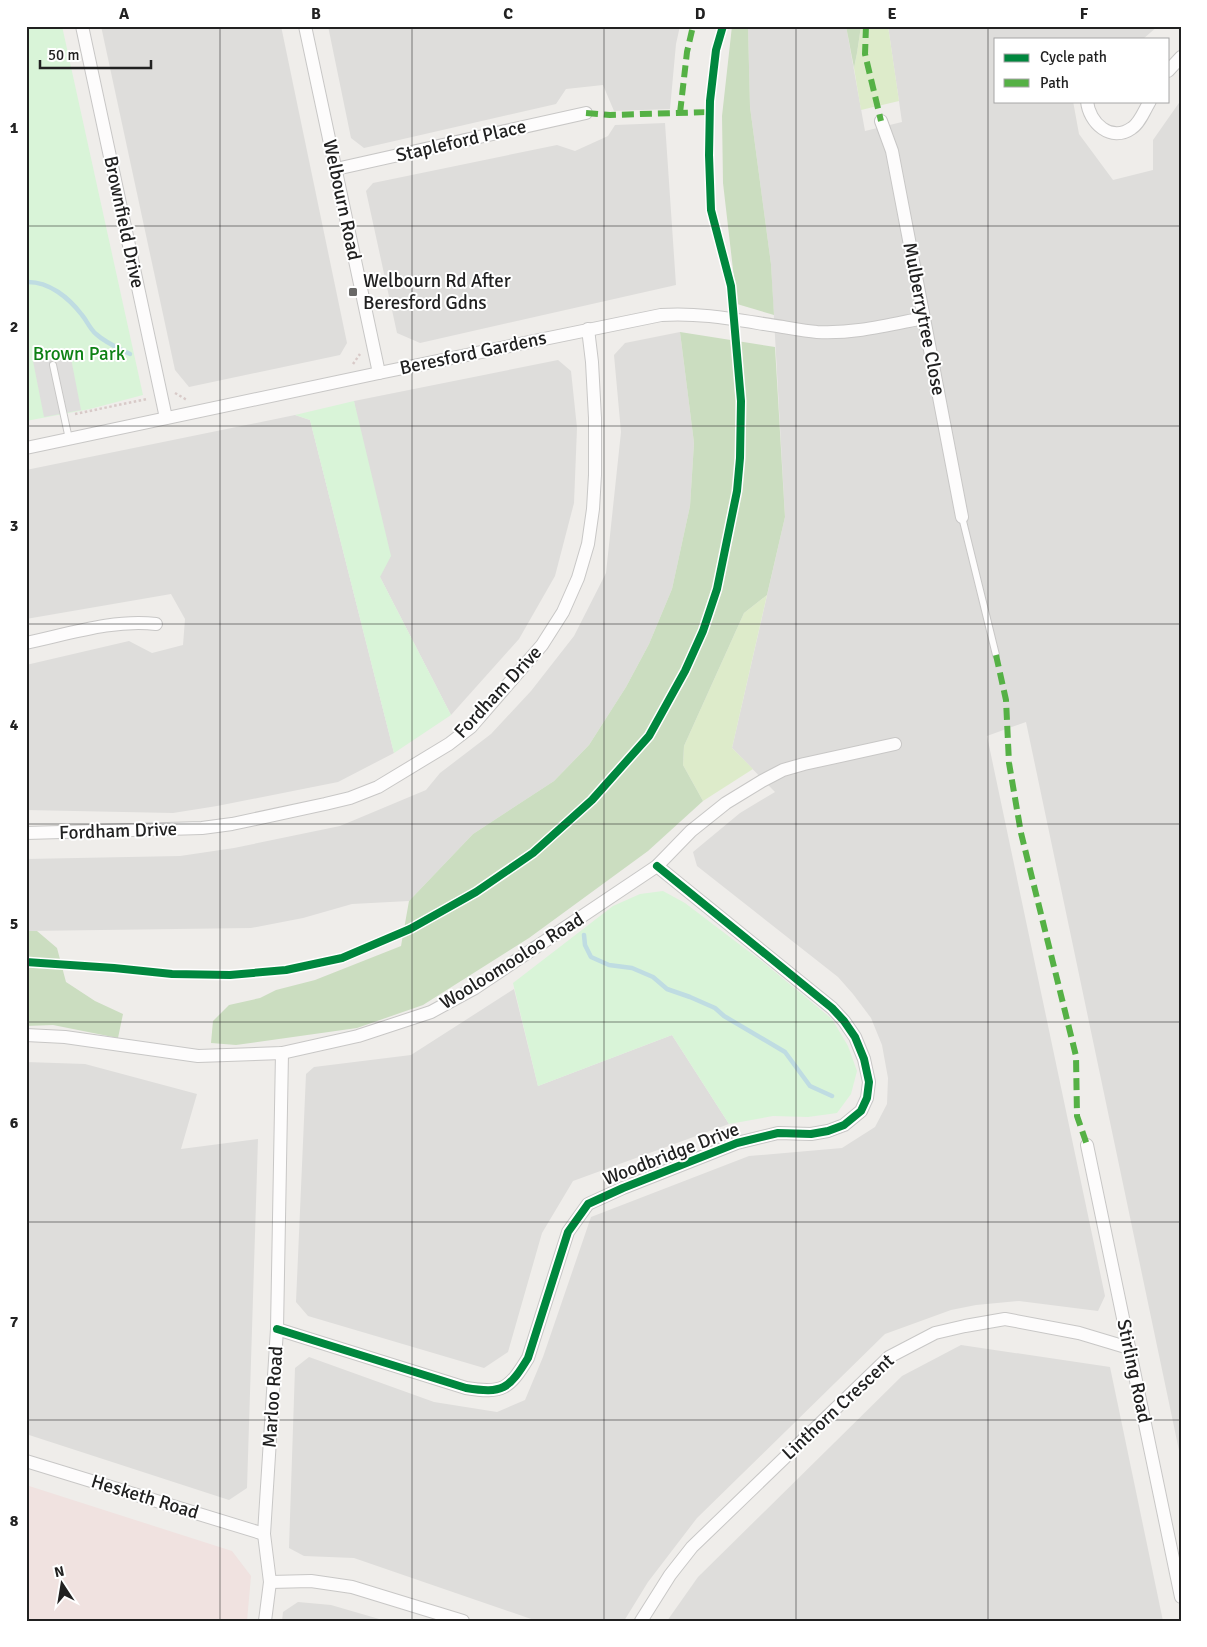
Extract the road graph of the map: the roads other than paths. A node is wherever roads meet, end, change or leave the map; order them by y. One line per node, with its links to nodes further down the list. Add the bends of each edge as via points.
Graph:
1 (82, 26): 14 (street, Brownfield Drive)
2 (305, 26): 9 (street, Welbourn Road)
3 (1181, 56): 4 (street)
4 (1170, 69)
5 (1087, 102): 6 (street, via 1094,122 1116,133 1134,127)
6 (1149, 102)
7 (586, 113): 9 (street, Stapleford Place)
8 (881, 121): 10 (street, Mulberrytree Close, via 892,151)
9 (336, 169): 13 (street, Welbourn Road)
10 (924, 318): 11 (street, Beresford Gardens, via 860,331 816,332 686,313); 17 (street, Mulberrytree Close)
11 (588, 329): 13 (street, Beresford Gardens); 22 (street, Fordham Drive, via 596,418 595,475 588,544 578,578 542,645 470,727 449,744 378,787 325,804 202,828)
12 (53, 365): 15 (lane)
13 (379, 373): 14 (street, Beresford Gardens)
14 (166, 418): 15 (street, Beresford Gardens)
15 (69, 439): 16 (street, Beresford Gardens)
16 (26, 448)
17 (962, 517): 20 (lane)
18 (156, 624): 19 (street, via 122,623)
19 (26, 643)
20 (996, 655)
21 (895, 744): 23 (street, Wooloomooloo Road, via 783,770 726,803 691,831)
22 (26, 833)
23 (657, 866): 25 (street, Wooloomooloo Road, via 475,988 431,1012 358,1036); 27 (street, Woodbridge Drive, via 844,1021 855,1037 869,1082 867,1098 860,1111 844,1124 828,1131 778,1133 737,1143 588,1204 568,1232 528,1358 518,1375 503,1388 485,1391 466,1388)
24 (26, 1035): 25 (street, Wooloomooloo Road, via 65,1037 198,1056)
25 (282, 1053): 27 (street, Marloo Road)
26 (1087, 1145): 28 (street, Stirling Road)
27 (277, 1329): 30 (street, Marloo Road)
28 (1129, 1348): 32 (street, Stirling Road); 35 (street, Linthorn Crescent, via 1079,1333 1005,1319 936,1333 889,1357 692,1547 670,1575)
29 (26, 1461): 30 (street, Hesketh Road)
30 (264, 1534): 31 (street, Marloo Road)
31 (270, 1582): 33 (street, Marloo Road); 34 (street, via 311,1581 352,1587)
32 (1181, 1597)
33 (266, 1621)
34 (463, 1621)
35 (642, 1621)

